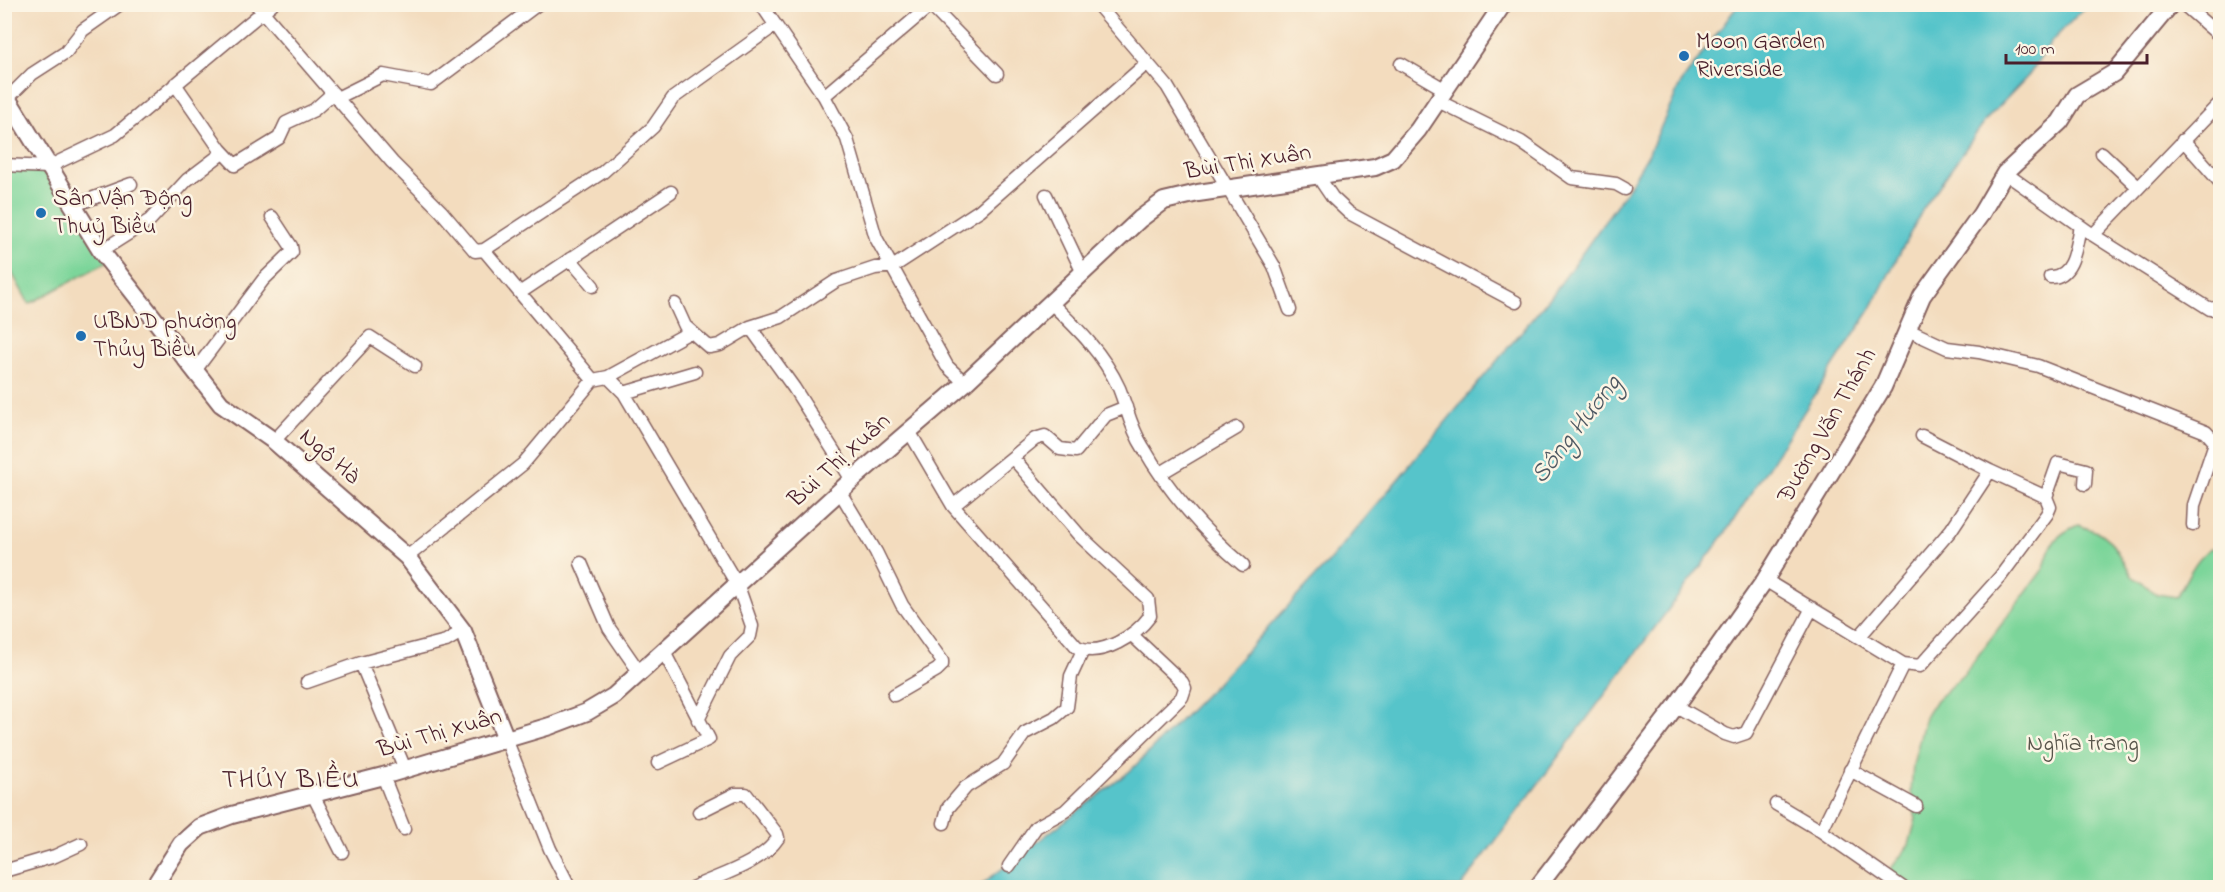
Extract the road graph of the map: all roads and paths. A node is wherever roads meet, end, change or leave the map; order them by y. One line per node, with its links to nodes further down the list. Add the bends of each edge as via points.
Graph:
1 (120, 4): 17 (street, via 83,30 66,52)
2 (538, 4): 18 (street, via 431,84 383,75)
3 (761, 4): 10 (street)
4 (1098, 4): 12 (street)
5 (1503, 4): 16 (street, Bùi Thị Xuân)
6 (2171, 4): 26 (street, Đường Văn Thánh, via 2114,73 2077,95 2060,122)
7 (2183, 4): 11 (street)
8 (931, 5): 14 (street); 19 (street)
9 (264, 7): 15 (street); 18 (street)
10 (774, 26): 19 (street); 39 (street, via 673,98 653,127 603,172)
11 (2220, 36)
12 (1146, 64): 31 (street, via 1167,86); 42 (street, via 980,210)
13 (1401, 64): 16 (street)
14 (997, 74)
15 (176, 84): 22 (street); 25 (street, via 115,135)
16 (1440, 95): 27 (street, Bùi Thị Xuân, via 1393,159 1375,167); 32 (street, via 1521,142 1572,178 1616,184)
17 (6, 96): 25 (street, Ngô Hà)
18 (335, 96): 22 (street, via 286,123 279,138 235,165); 39 (street, via 476,251)
19 (824, 96): 42 (street, via 848,139 876,238)
20 (2220, 103): 21 (street)
21 (2183, 140): 28 (street); 30 (street)
22 (220, 149): 40 (street, via 218,159 187,180 150,220)
23 (2102, 153): 30 (street)
24 (4, 165): 25 (street)
25 (48, 167): 35 (street, Ngô Hà)
26 (2005, 172): 37 (street); 53 (street, Đường Văn Thánh, via 1981,214 1922,296)
27 (1317, 175): 31 (street, Bùi Thị Xuân); 47 (street, via 1349,213)
28 (2220, 182)
29 (131, 184): 35 (street)
30 (2138, 187): 38 (street)
31 (1226, 188): 43 (street, Bùi Thị Xuân, via 1164,201); 51 (street, via 1274,266)
32 (1625, 189)
33 (671, 192): 41 (street)
34 (1046, 195): 43 (street)
35 (72, 206): 40 (street, Ngô Hà)
36 (272, 217): 56 (street, via 292,252 263,280)
37 (2080, 226): 38 (street); 44 (street, via 2066,271)
38 (2093, 235): 50 (street, via 2210,309)
39 (484, 250): 46 (street)
40 (101, 251): 56 (street, Ngô Hà)
41 (570, 259): 45 (street); 46 (street)
42 (894, 266): 52 (street, via 836,281 781,317); 60 (street, via 947,366)
43 (1083, 273): 48 (street, Bùi Thị Xuân)
44 (2050, 277)
45 (592, 286)
46 (521, 292): 59 (street)
47 (1516, 302)
48 (1051, 303): 60 (street, Bùi Thị Xuân); 62 (street, via 1093,343)
49 (675, 304): 54 (street)
50 (2220, 307)
51 (1290, 310)
52 (750, 327): 54 (street, via 720,345 709,347); 71 (street, via 785,376)
53 (1908, 330): 74 (street, via 1947,348 2038,366 2206,432 2214,447 2194,506); 78 (street, Đường Văn Thánh, via 1882,387)
54 (690, 332): 58 (street)
55 (414, 366): 66 (street, via 370,337)
56 (194, 372): 66 (street, Ngô Hà, via 221,404)
57 (695, 372): 61 (street)
58 (608, 377): 59 (street); 61 (street)
59 (593, 380): 75 (street, via 523,464)
60 (965, 383): 64 (street, Bùi Thị Xuân)
61 (624, 393): 79 (street)
62 (1126, 407): 67 (street, via 1106,415 1076,451 1060,449 1040,436); 69 (street, via 1142,446)
63 (1237, 428): 69 (street)
64 (909, 431): 71 (street, Bùi Thị Xuân); 73 (street)
65 (1922, 436): 68 (street)
66 (274, 441): 75 (street, Ngô Hà)
67 (1013, 458): 73 (street); 82 (street, via 1079,535 1148,599 1150,615)
68 (1990, 471): 72 (street); 83 (street, via 1951,530)
69 (1161, 473): 77 (street, via 1212,537)
70 (2085, 484): 72 (street, via 2086,470 2058,463)
71 (846, 486): 79 (street, Bùi Thị Xuân); 90 (street, via 902,605 942,661 937,670)
72 (2046, 497): 87 (street, via 2050,507 2047,514 1976,605 1920,666)
73 (953, 506): 84 (street, via 1069,639)
74 (2193, 525)
75 (406, 557): 81 (street, Ngô Hà)
76 (581, 563): 88 (street, via 609,628)
77 (1244, 565)
78 (1765, 580): 80 (street); 91 (street, Đường Văn Thánh)
79 (738, 586): 85 (street, Bùi Thị Xuân); 92 (street, via 752,626 750,636 730,657)
80 (1812, 608): 83 (street); 91 (street, via 1746,733 1734,737 1725,734)
81 (463, 631): 86 (street, via 446,641); 93 (street, Ngô Hà)
82 (1132, 635): 84 (street, via 1107,646); 107 (street, via 1182,682 1182,697 1065,811 1036,827)
83 (1860, 636): 87 (street)
84 (1083, 650): 102 (street, via 1071,676 1067,707 1025,733 1003,764 966,787 948,808)
85 (664, 652): 88 (street, Bùi Thị Xuân); 92 (street)
86 (360, 663): 89 (street); 95 (street)
87 (1903, 664): 96 (street)
88 (640, 673): 93 (street, Bùi Thị Xuân, via 614,696 587,712)
89 (307, 682)
90 (894, 694)
91 (1676, 706): 112 (street, Đường Văn Thánh)
92 (698, 720): 94 (street, via 708,741)
93 (506, 740): 95 (street, Bùi Thị Xuân); 110 (street, Ngô Hà)
94 (658, 764)
95 (405, 769): 97 (street, Bùi Thị Xuân)
96 (1850, 770): 100 (street); 104 (street)
97 (383, 776): 98 (street, Bùi Thị Xuân); 103 (street)
98 (313, 795): 106 (street); 109 (street, Bùi Thị Xuân, via 200,827 181,844)
99 (1776, 804): 104 (street)
100 (1916, 806)
101 (699, 812): 111 (street, via 735,794 746,794 778,838 770,849 755,858)
102 (944, 823)
103 (404, 829)
104 (1821, 831): 113 (street)
105 (81, 844): 108 (street)
106 (342, 852)
107 (1009, 866)
108 (4, 871)
109 (153, 888)
110 (570, 888)
111 (692, 888)
112 (1537, 888)
113 (1903, 888)

